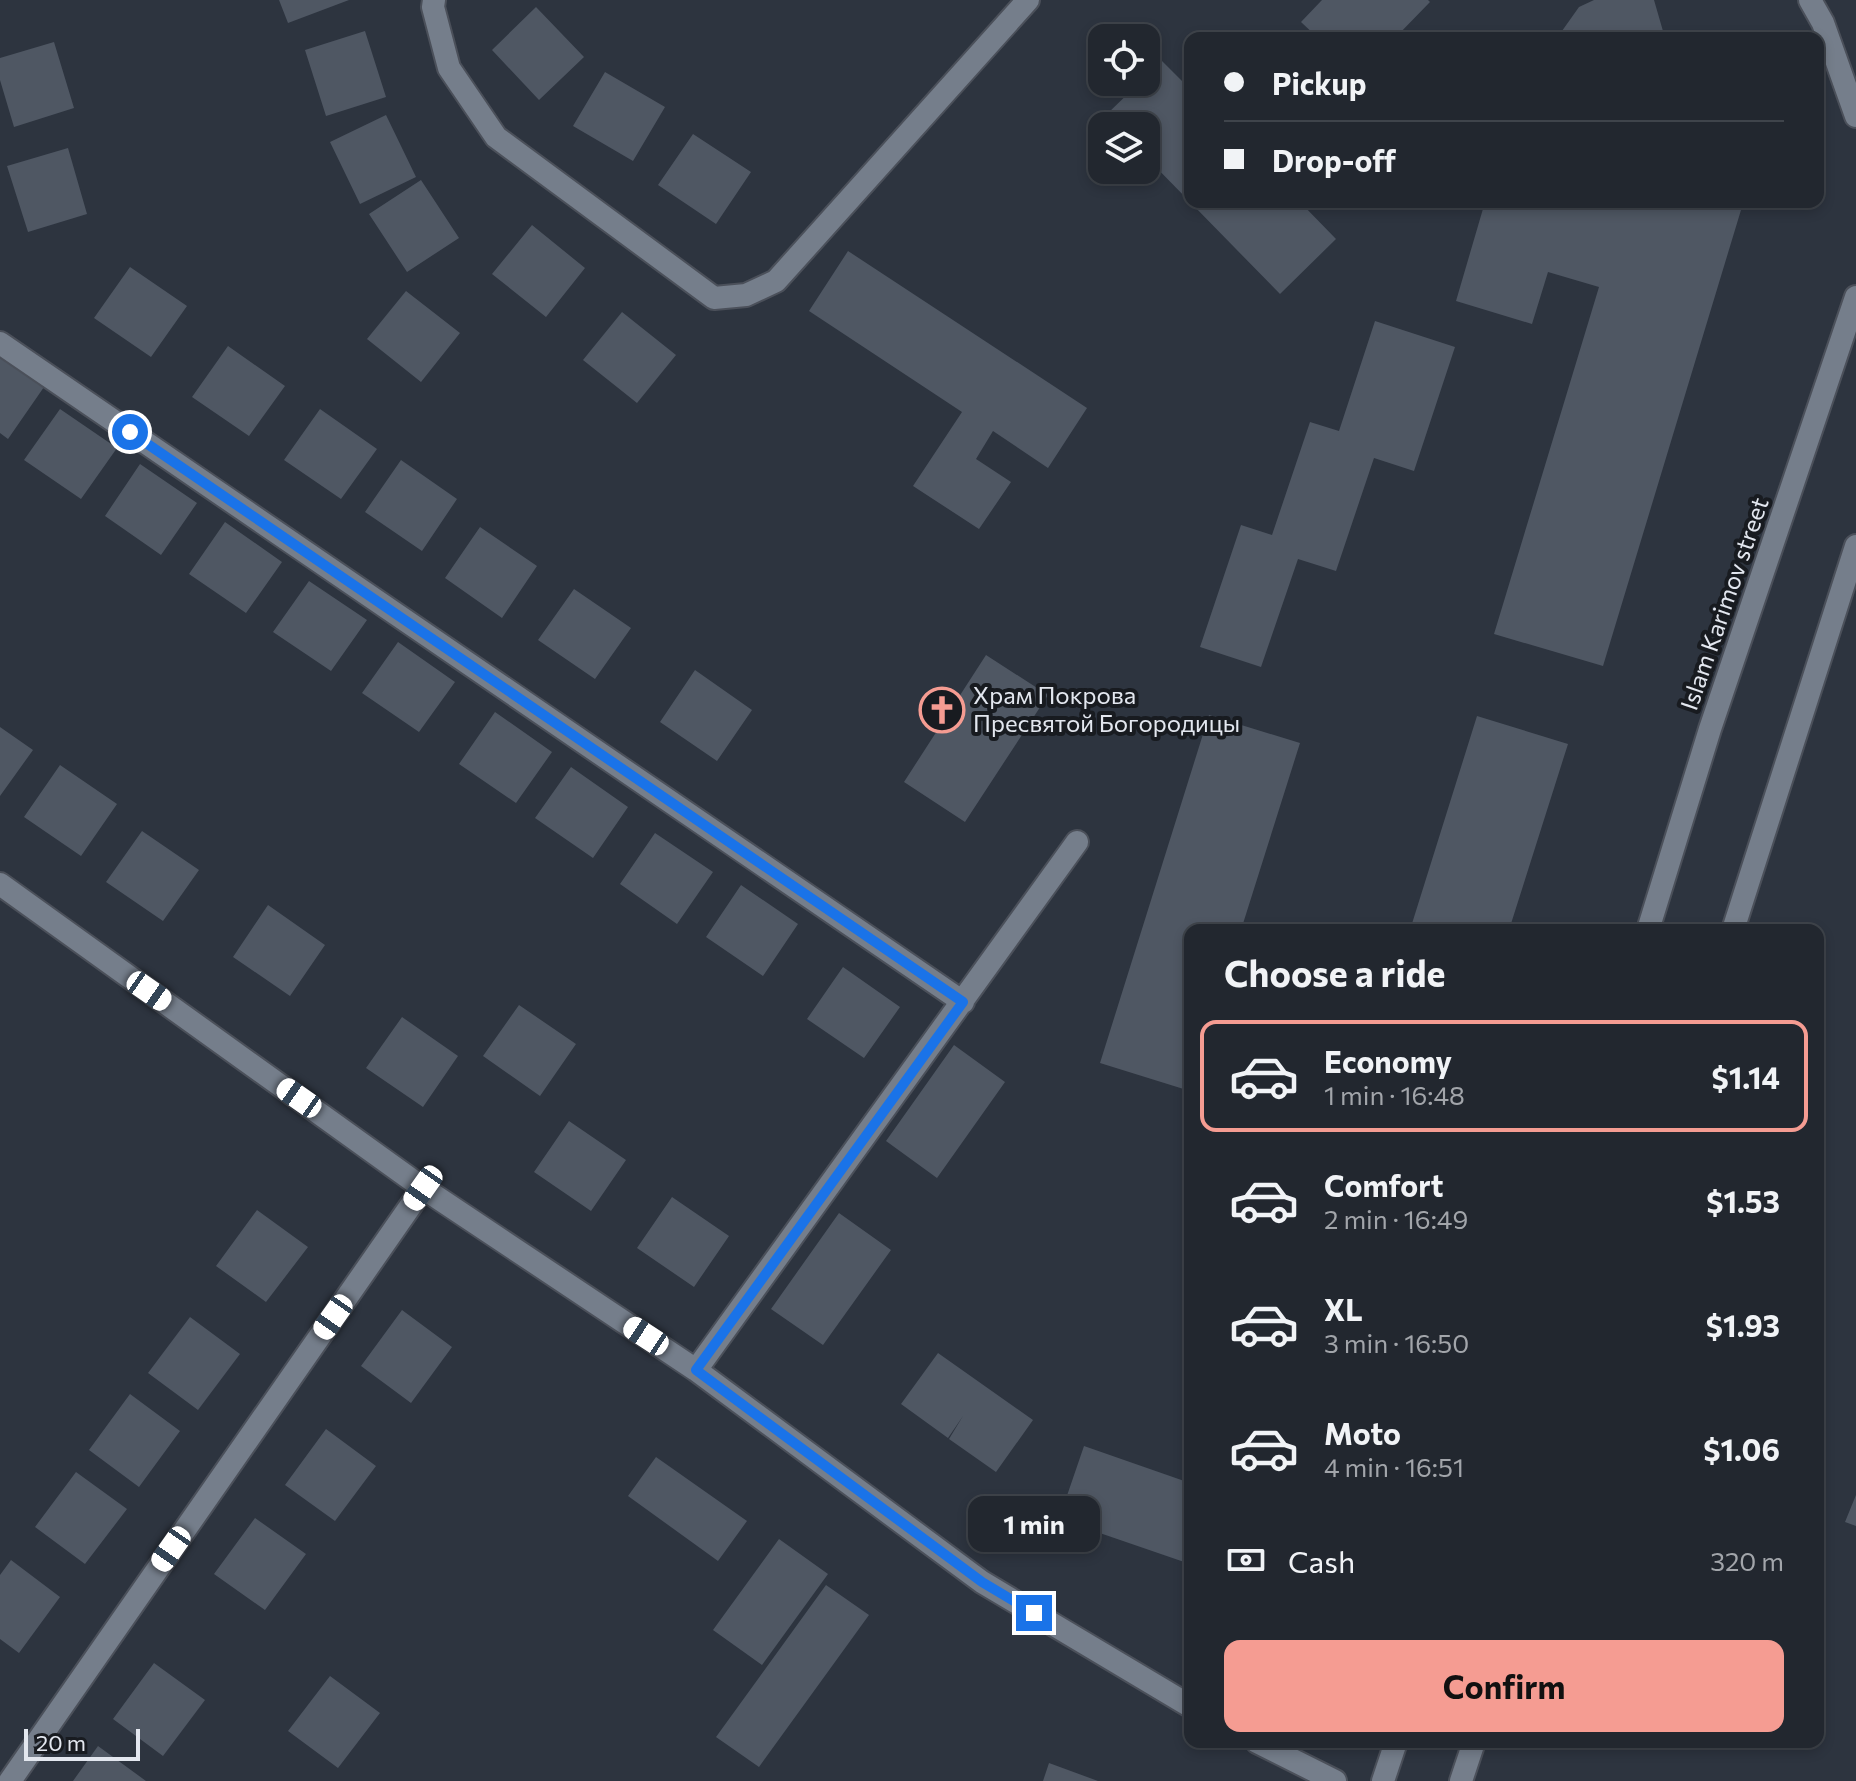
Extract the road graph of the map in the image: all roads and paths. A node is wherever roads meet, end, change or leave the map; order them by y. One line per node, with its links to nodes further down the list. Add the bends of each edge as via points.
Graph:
1 (434, 0): 2 (street, via 449,68 496,137 714,298 746,295 776,281)
2 (1028, 0)
3 (1810, 0): 4 (street)
4 (1856, 116)
5 (1856, 297): 10 (street, Islam Karimov street)
6 (0, 343): 12 (street)
7 (1856, 546): 11 (street)
8 (1077, 842): 12 (street)
9 (0, 884): 13 (street)
10 (1650, 924)
11 (1735, 924)
12 (963, 1002): 14 (street)
13 (423, 1188): 14 (street); 19 (street)
14 (696, 1370): 15 (street, via 982,1582)
15 (1184, 1702)
16 (1269, 1748): 20 (street)
17 (1394, 1748): 21 (street)
18 (1472, 1748): 22 (street)
19 (10, 1781)
20 (1335, 1781)
21 (1383, 1781)
22 (1461, 1781)

